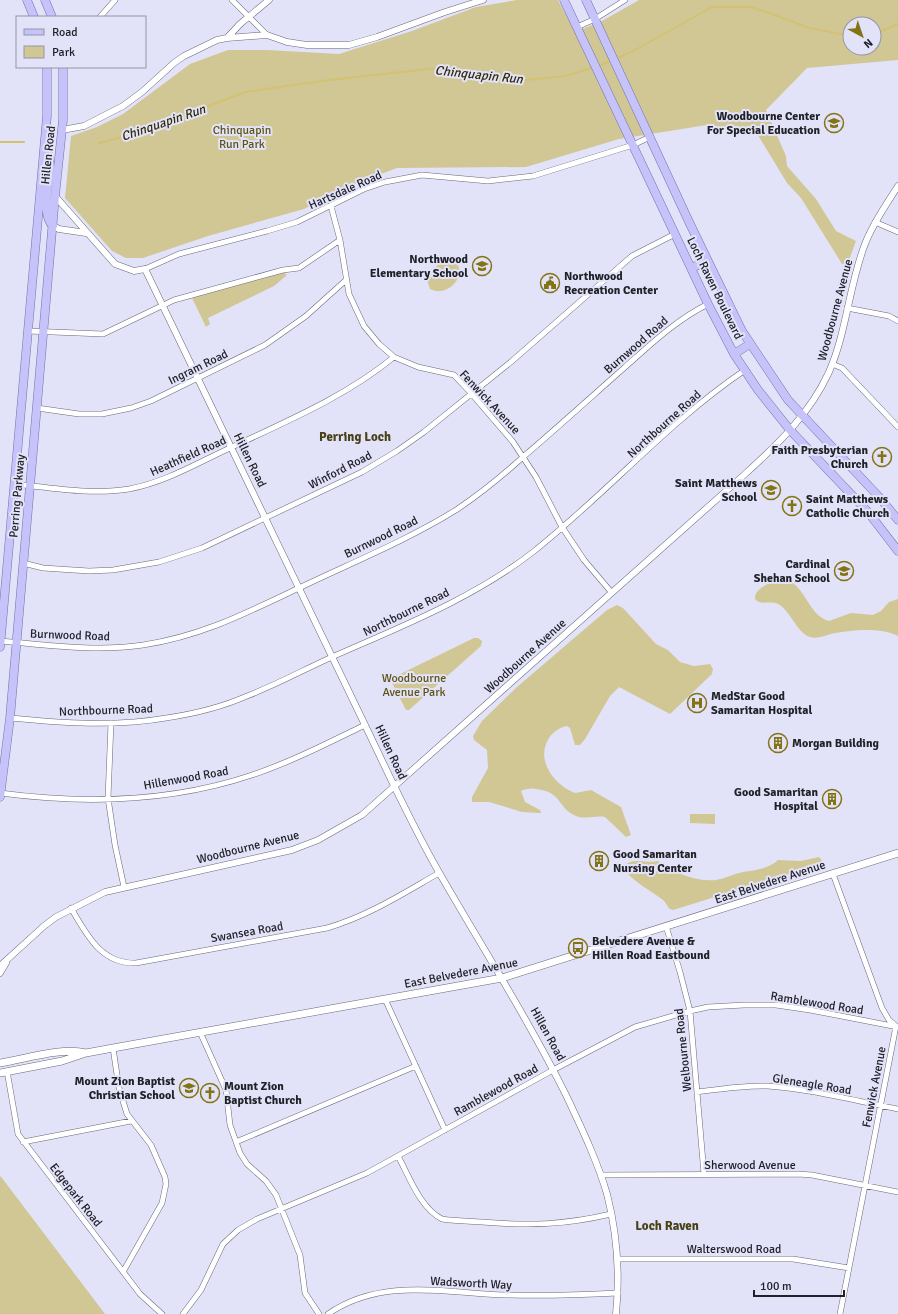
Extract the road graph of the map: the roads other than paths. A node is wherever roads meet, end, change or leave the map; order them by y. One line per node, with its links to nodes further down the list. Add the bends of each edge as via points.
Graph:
1 (27, 0): 10 (main road)
2 (45, 0): 11 (main road)
3 (115, 0): 12 (street)
4 (232, 0): 13 (street)
5 (269, 0): 13 (street)
6 (484, 0): 16 (street, via 349,45 308,45 287,42)
7 (564, 0): 15 (main road, Loch Raven Boulevard)
8 (586, 0): 14 (main road, Loch Raven Boulevard)
9 (625, 0): 14 (street)
10 (34, 16)
11 (52, 16)
12 (101, 16)
13 (248, 18): 16 (street); 17 (street)
14 (595, 19): 15 (street); 22 (main road, Loch Raven Boulevard)
15 (577, 27): 23 (main road, Loch Raven Boulevard)
16 (267, 35): 17 (street)
17 (227, 38): 20 (street, via 217,40 184,56 142,92 112,113 84,126)
18 (47, 68): 21 (main road, Hillen Road, via 47,116)
19 (63, 68): 20 (main road, Hillen Road)
20 (62, 130): 25 (main road, Hillen Road)
21 (44, 136): 28 (main road, via 50,167 47,214 49,223); 42 (main road, Perring Parkway)
22 (650, 138): 23 (street, Hartsdale Road); 33 (main road, Loch Raven Boulevard)
23 (633, 145): 26 (street, Hartsdale Road, via 546,173 515,179 488,180 422,175 405,177 370,187); 31 (main road, Loch Raven Boulevard)
24 (898, 186): 27 (street, Woodbourne Avenue)
25 (55, 196): 28 (main road, Perring Parkway); 30 (street, Hillen Road)
26 (331, 206): 32 (street, Fenwick Avenue); 35 (street, Hartsdale Road, via 282,227 179,254)
27 (875, 222): 29 (street); 39 (street, Woodbourne Avenue, via 859,262)
28 (53, 226): 30 (street); 41 (main road, Perring Parkway)
29 (898, 232)
30 (86, 234): 35 (street, Hillen Road, via 115,264 134,270)
31 (675, 234): 34 (main road, Loch Raven Boulevard); 49 (street, Winford Road, via 646,248 617,268 512,361)
32 (340, 240): 36 (street, Fenwick Avenue); 38 (street, via 299,268 283,270 174,300)
33 (708, 261): 34 (main road); 43 (main road, Loch Raven Boulevard)
34 (691, 268): 37 (main road, Loch Raven Boulevard)
35 (144, 269): 38 (street, Hillen Road)
36 (346, 280): 45 (street, Fenwick Avenue, via 352,303 364,326); 48 (street, Ingram Road, via 283,334)
37 (708, 304): 44 (main road, Loch Raven Boulevard); 55 (street, Burnwood Road, via 667,330)
38 (163, 306): 41 (street, via 103,334); 48 (street, Hillen Road)
39 (848, 308): 40 (street, via 889,316); 46 (street, Woodbourne Avenue)
40 (898, 321)
41 (44, 330): 42 (street); 50 (main road, Perring Parkway)
42 (28, 331): 56 (main road, Perring Parkway)
43 (750, 344): 44 (main road); 51 (main road, Loch Raven Boulevard)
44 (734, 354): 47 (main road, Loch Raven Boulevard)
45 (394, 357): 49 (street, Fenwick Avenue, via 418,367 454,375); 54 (street, Heathfield Road, via 334,398)
46 (832, 364): 51 (street, Woodbourne Avenue, via 822,387); 52 (street, via 842,368)
47 (745, 370): 53 (main road, Loch Raven Boulevard); 60 (street, Northbourne Road, via 706,399)
48 (198, 378): 50 (street, Ingram Road, via 151,401 118,411 79,414); 54 (street, Hillen Road)
49 (471, 393): 55 (street, Fenwick Avenue); 58 (street, Winford Road, via 397,451 362,472)
50 (37, 408): 57 (main road, Perring Parkway)
51 (802, 416): 53 (street, Woodbourne Avenue); 59 (main road, Loch Raven Boulevard)
52 (898, 427)
53 (790, 430): 61 (main road, Loch Raven Boulevard, via 868,512); 64 (street, Woodbourne Avenue, via 756,464)
54 (231, 447): 57 (street, Heathfield Road, via 165,479 134,488 87,492); 58 (street, Hillen Road)
55 (524, 457): 60 (street, Fenwick Avenue); 63 (street, Burnwood Road, via 484,490 445,516)
56 (14, 484): 57 (street, Heathfield Road); 65 (main road, Perring Parkway)
57 (30, 486): 62 (main road, Perring Parkway)
58 (265, 518): 62 (street, Winford Road, via 196,551 142,566 89,571 43,568); 63 (street, Hillen Road)
59 (898, 520)
60 (562, 527): 64 (street, Fenwick Avenue, via 584,560); 68 (street, Northbourne Road, via 530,554 481,587)
61 (898, 551)
62 (23, 563): 66 (main road, Perring Parkway)
63 (298, 588): 66 (street, Burnwood Road, via 226,622 165,641 102,648); 68 (street, Hillen Road)
64 (612, 593): 72 (street, Woodbourne Avenue)
65 (0, 641): 66 (street, Burnwood Road); 67 (main road, Perring Parkway)
66 (16, 642): 69 (main road, Perring Parkway)
67 (0, 647)
68 (332, 657): 70 (street, Northbourne Road, via 220,706 166,718); 71 (street, Hillen Road)
69 (10, 718): 70 (street, Northbourne Road); 73 (main road, Perring Parkway)
70 (111, 723): 74 (street)
71 (365, 725): 72 (street, Hillen Road); 74 (street, Hillenwood Road, via 300,756 233,781 174,793)
72 (394, 787): 76 (street, Hillen Road); 78 (street, Woodbourne Avenue, via 352,823 318,840 269,855)
73 (0, 794): 74 (street, Hillenwood Road, via 64,799)
74 (108, 798): 78 (street)
75 (898, 853): 77 (main road, East Belvedere Avenue)
76 (439, 873): 79 (street, Swansea Road, via 372,912 343,924 136,963 115,960 100,951 90,940); 84 (street, Hillen Road)
77 (833, 874): 80 (main road, East Belvedere Avenue); 87 (street, via 882,1008)
78 (124, 887): 79 (street, Woodbourne Avenue, via 105,892)
79 (71, 908): 81 (street, Woodbourne Avenue, via 44,926)
80 (666, 926): 84 (main road, East Belvedere Avenue); 86 (street, Welbourne Road)
81 (7, 961): 82 (street, Woodbourne Avenue); 83 (street, Woodbourne Avenue)
82 (0, 966)
83 (0, 973)
84 (502, 978): 85 (main road, East Belvedere Avenue); 93 (street, Hillen Road)
85 (385, 999): 88 (main road, East Belvedere Avenue); 92 (street)
86 (690, 1011): 87 (street, Ramblewood Road, via 708,1007 776,1005); 93 (street, Ramblewood Road, via 635,1027); 95 (street, Welbourne Road)
87 (897, 1027): 96 (street, Fenwick Avenue)
88 (200, 1032): 89 (main road, East Belvedere Avenue); 101 (street, via 226,1090 229,1120)
89 (113, 1048): 90 (main road, East Belvedere Avenue); 98 (street, via 122,1102)
90 (86, 1053): 91 (main road, East Belvedere Avenue, via 64,1052); 94 (main road, East Belvedere Avenue, via 62,1061)
91 (0, 1063)
92 (416, 1066): 99 (street); 101 (street)
93 (553, 1070): 99 (street, Ramblewood Road); 104 (street, Hillen Road)
94 (3, 1072): 100 (street, Edgepark Road, via 18,1134)
95 (697, 1092): 96 (street, Gleneagle Road, via 767,1086); 103 (street, Welbourne Road)
96 (880, 1106): 97 (street, Gleneagle Road); 105 (street, Fenwick Avenue)
97 (898, 1109)
98 (131, 1121): 100 (street); 111 (street, via 151,1145 165,1177 166,1188 162,1203)
99 (445, 1130): 102 (street, Ramblewood Road)
100 (23, 1142): 111 (street, Edgepark Road)
101 (236, 1142): 107 (street, via 247,1164 272,1188)
102 (398, 1156): 107 (street, Ramblewood Road, via 349,1182); 108 (street, via 425,1204 437,1216 449,1220 522,1225 554,1224)
103 (704, 1174): 104 (street, Sherwood Avenue); 105 (street, Sherwood Avenue, via 805,1175)
104 (601, 1175): 108 (street, Hillen Road)
105 (865, 1185): 106 (street, Sherwood Avenue); 110 (street, Fenwick Avenue)
106 (898, 1192)
107 (282, 1210): 114 (street, Ramblewood Road, via 247,1224 228,1238 201,1290); 115 (street, via 300,1255 305,1293)
108 (611, 1214): 109 (street, Hillen Road)
109 (617, 1259): 110 (street, Walterswood Road, via 793,1259); 112 (street, Hillen Road)
110 (849, 1268): 118 (street, Fenwick Avenue)
111 (123, 1272): 113 (street, Edgepark Road, via 147,1302)
112 (618, 1293): 116 (street, Wadsworth Way, via 513,1295 400,1289 362,1297); 117 (street, Hillen Road)
113 (162, 1314)
114 (183, 1314)
115 (319, 1314)
116 (328, 1314)
117 (616, 1314)
118 (840, 1314)

